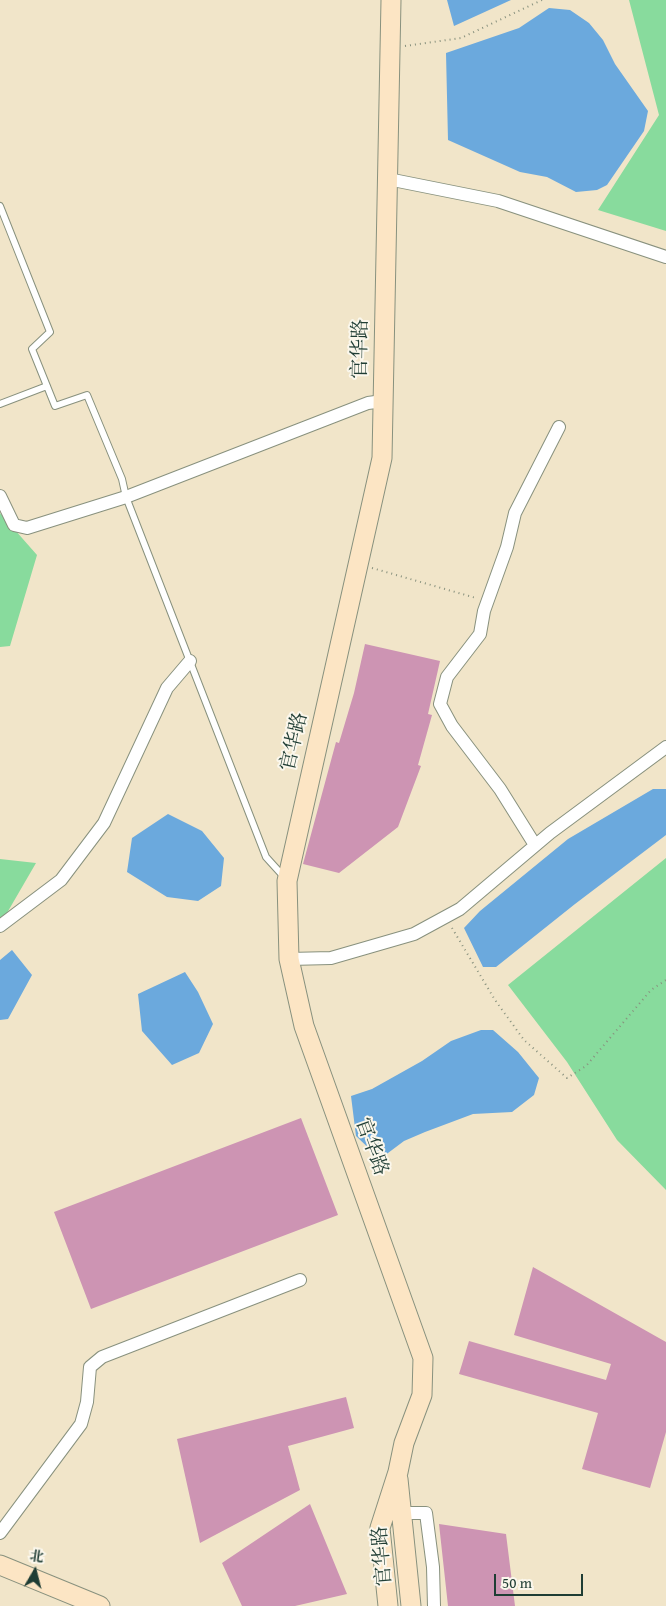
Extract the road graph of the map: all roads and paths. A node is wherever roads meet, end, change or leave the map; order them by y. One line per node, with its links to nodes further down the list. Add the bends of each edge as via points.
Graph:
1 (392, 0): 3 (main road, 官华路)
2 (542, 0): 3 (path, via 461,38)
3 (390, 48): 4 (main road, 官华路)
4 (388, 179): 6 (street, via 498,200); 8 (main road, 官华路)
5 (0, 206): 7 (lane, via 50,332 32,349)
6 (666, 257)
7 (47, 386): 9 (lane); 12 (lane, via 55,406 87,395 122,479)
8 (383, 401): 12 (street, via 360,406); 13 (main road, 官华路, via 382,458)
9 (0, 404)
10 (558, 428): 14 (street, via 516,513)
11 (0, 496): 12 (street, via 14,525 27,528)
12 (126, 497): 15 (lane)
13 (358, 564): 14 (path); 18 (main road, 官华路)
14 (487, 602): 17 (street, via 480,634 447,677 440,704)
15 (190, 661): 18 (lane, via 266,857); 20 (street, via 167,688 104,822 61,880)
16 (666, 747): 17 (street)
17 (535, 845): 19 (street, via 460,909)
18 (287, 881): 21 (main road, 官华路)
19 (446, 917): 21 (street, via 414,934 331,958); 22 (path, via 494,1000 518,1032 567,1078 586,1066 651,990)
20 (0, 926)
21 (289, 959): 24 (main road, 官华路, via 304,1026 423,1358 422,1394 404,1443)
22 (666, 980)
23 (300, 1280): 26 (street, via 102,1357 90,1367 88,1402 81,1424)
24 (398, 1472): 25 (main road, 官华路); 28 (main road, 官华路, via 380,1528)
25 (402, 1513): 30 (main road, 官华路); 31 (street, via 426,1513)
26 (0, 1532)
27 (0, 1565): 29 (main road)
28 (387, 1603)
29 (100, 1606)
30 (411, 1606)
31 (434, 1606)

